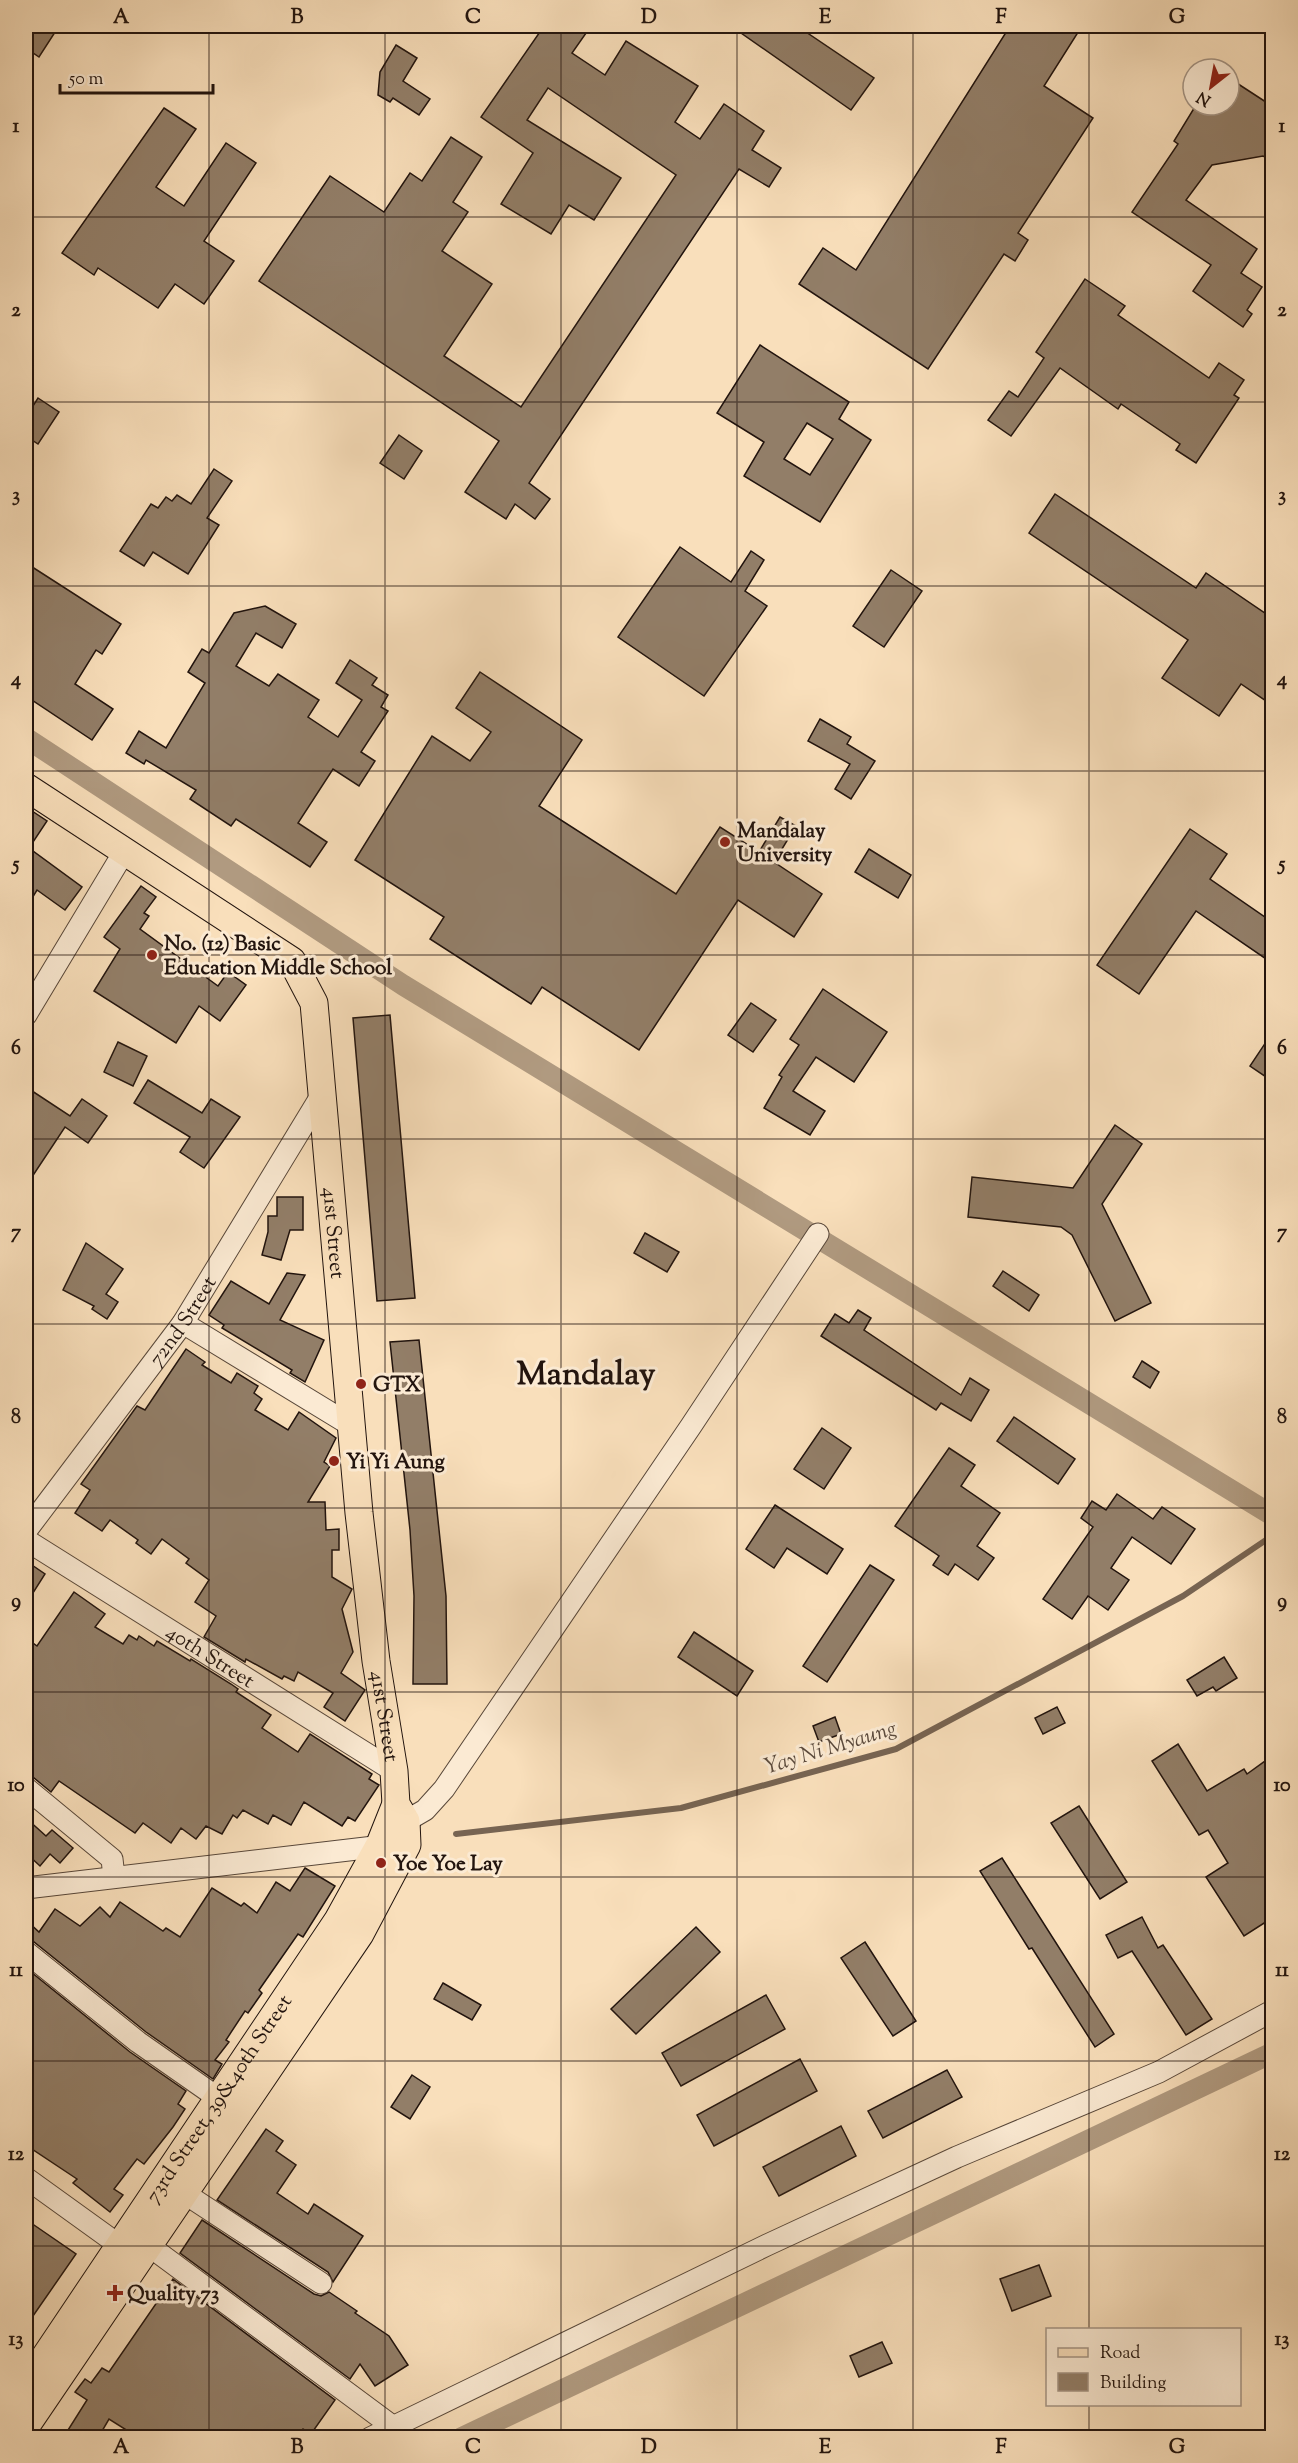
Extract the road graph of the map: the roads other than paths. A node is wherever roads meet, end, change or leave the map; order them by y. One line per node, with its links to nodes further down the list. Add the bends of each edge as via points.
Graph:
1 (26, 787): 2 (main road, 41st Street)
2 (124, 852): 3 (street); 4 (main road, 41st Street, via 292,961 314,1003)
3 (26, 1015)
4 (321, 1096): 6 (street, 72nd Street); 7 (main road, 41st Street)
5 (814, 1241): 12 (street, via 444,1789 424,1810)
6 (183, 1323): 7 (street); 8 (street, 72nd Street)
7 (352, 1426): 10 (main road, 41st Street, via 376,1661)
8 (26, 1531)
9 (26, 1540): 10 (street, 40th Street)
10 (394, 1771): 12 (main road, 41st Street)
11 (26, 1788): 13 (street, via 112,1859)
12 (397, 1828): 13 (street); 17 (main road, 73rd Street, 39&40th Street, via 349,1927)
13 (114, 1877): 14 (street)
14 (26, 1888)
15 (26, 1952): 17 (street, via 138,2042)
16 (1272, 2011): 24 (street, via 1160,2072 957,2157)
17 (228, 2106): 19 (main road, 73rd Street, 39&40th Street); 20 (main road, 73rd Street, 39&40th Street)
18 (26, 2178): 20 (street)
19 (184, 2193): 20 (main road, 73rd Street, 39&40th Street); 21 (street)
20 (135, 2250): 22 (main road, 73rd Street, 39&40th Street); 24 (street)
21 (321, 2283)
22 (32, 2390): 23 (main road, 73rd Street, 39&40th Street)
23 (26, 2426)
24 (392, 2426): 25 (street)
25 (370, 2438)

